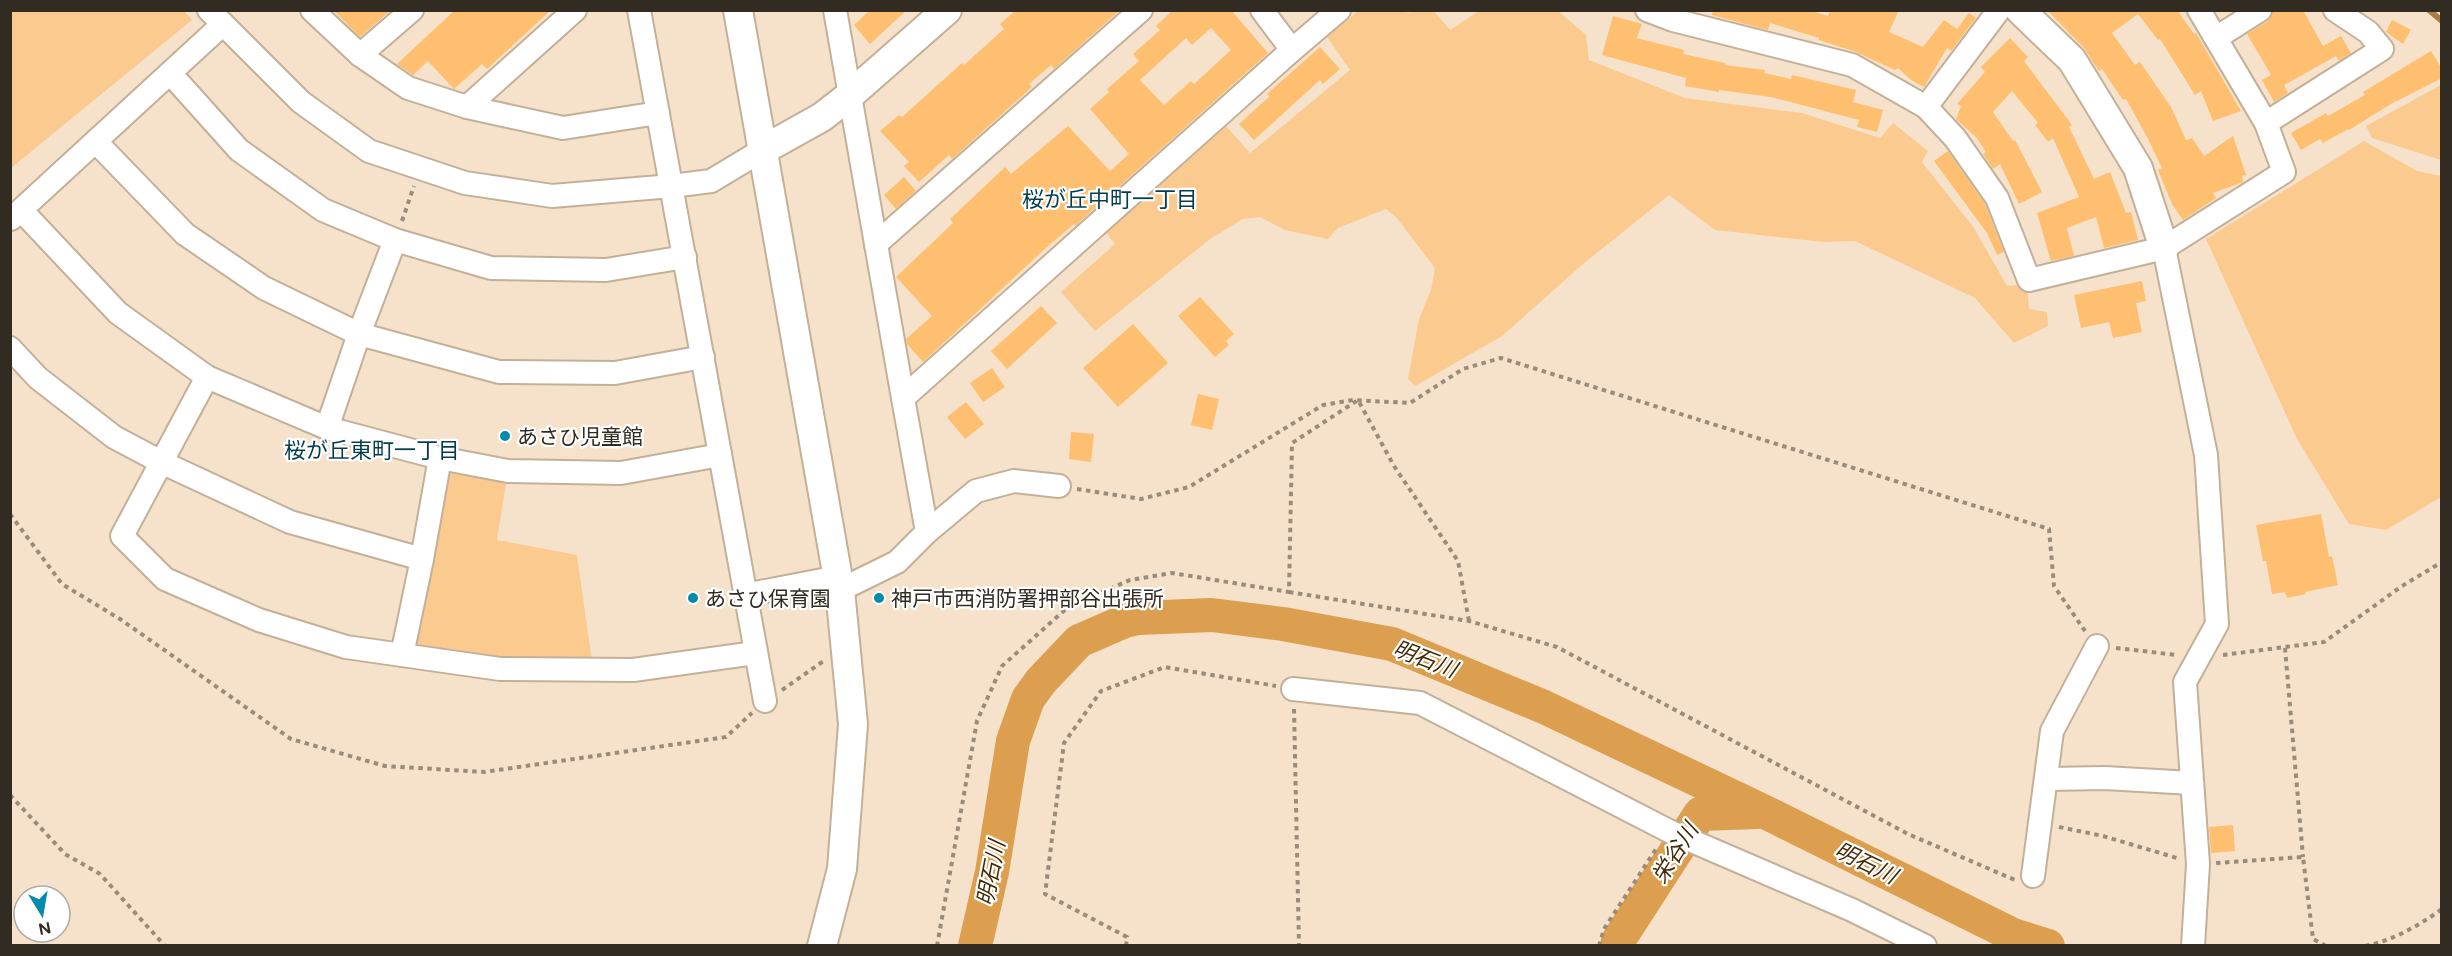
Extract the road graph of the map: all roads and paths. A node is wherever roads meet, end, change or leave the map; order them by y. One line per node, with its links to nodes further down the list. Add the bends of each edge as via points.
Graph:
1 (312, 10): 20 (street)
2 (412, 10): 20 (street)
3 (575, 10): 23 (street)
4 (639, 10): 25 (street)
5 (738, 10): 28 (street)
6 (835, 10): 22 (street)
7 (947, 10): 22 (street)
8 (1142, 10): 33 (street)
9 (1262, 10): 19 (street)
10 (1339, 10): 19 (street)
11 (1647, 10): 24 (street, via 1852,65)
12 (2000, 10): 24 (street)
13 (2020, 10): 34 (street, via 2072,60 2138,168)
14 (2199, 10): 18 (street)
15 (2259, 10): 18 (street)
16 (2335, 10): 26 (street, via 2368,32 2382,50)
17 (216, 18): 21 (street); 29 (street, via 301,102 369,151)
18 (2216, 38): 26 (street)
19 (1292, 50): 40 (street)
20 (360, 55): 23 (street, via 408,88)
21 (170, 73): 27 (street); 32 (street, via 239,150 323,210)
22 (849, 96): 28 (street, via 822,117); 33 (street)
23 (467, 107): 25 (street, via 562,128)
24 (1926, 107): 34 (street, via 1955,138 1997,198 2029,280)
25 (658, 113): 30 (street)
26 (2266, 123): 34 (street, via 2284,172)
27 (96, 142): 31 (street); 36 (street, via 185,234 264,288)
28 (761, 151): 30 (street, via 711,181); 51 (street)
29 (420, 168): 30 (street, via 465,183 552,196); 32 (path)
30 (672, 186): 35 (street)
31 (16, 215): 39 (street, via 118,313)
32 (395, 240): 35 (street, via 491,268 606,270); 36 (street)
33 (876, 244): 40 (street)
34 (2164, 248): 60 (street, via 2206,455 2217,624)
35 (685, 257): 38 (street)
36 (359, 334): 38 (street, via 499,372 615,373); 42 (street)
37 (10, 348): 45 (street, via 38,378 106,431)
38 (703, 357): 43 (street)
39 (207, 377): 42 (street); 45 (street)
40 (903, 398): 48 (street)
41 (1358, 400): 46 (path, via 1323,405 1189,487 1141,499); 52 (path, via 1292,443); 54 (path, via 1394,466 1458,561); 55 (path, via 1410,403 1463,369 1501,358 2049,530 2054,586)
42 (327, 428): 44 (street)
43 (720, 454): 44 (street, via 621,473 508,471); 53 (street)
44 (440, 458): 49 (street)
45 (161, 462): 49 (street, via 290,522); 59 (street, via 122,536 165,579 259,620 346,647)
46 (1059, 486): 48 (street, via 1014,481 976,492)
47 (10, 514): 62 (path, via 62,584 120,619 291,739 385,766 484,772 726,737)
48 (927, 532): 51 (street, via 897,562)
49 (422, 559): 59 (street)
50 (2442, 562): 56 (path, via 2324,642)
51 (839, 584): 53 (street); 57 (street)
52 (1289, 592): 54 (path); 74 (path, via 1172,573 1130,580 1068,607 1002,666 977,721)
53 (745, 595): 58 (street)
54 (1469, 621): 70 (path, via 1557,647 1908,834 2019,882)
55 (2097, 646): 60 (path); 63 (street, via 2052,731)
56 (2285, 648): 60 (path); 68 (path)
57 (848, 650): 62 (path, via 828,658); 73 (street, via 853,724 842,869)
58 (756, 653): 59 (street, via 633,670 500,669); 62 (street)
59 (402, 655)
60 (2198, 658): 64 (street, via 2185,682)
61 (1293, 689): 67 (street, via 1420,703); 75 (path, via 1165,667 1101,691 1064,743 1045,894 1127,937); 76 (path)
62 (765, 702)
63 (2047, 778): 64 (street); 66 (street)
64 (2192, 783): 69 (street)
65 (10, 795): 72 (path, via 64,854 100,874)
66 (2041, 824): 69 (path, via 2103,836); 70 (street)
67 (1668, 830): 77 (path, via 1604,929); 78 (street)
68 (2303, 857): 69 (path); 80 (path, via 2313,939)
69 (2198, 864): 79 (street)
70 (2033, 876)
71 (2442, 909): 81 (path, via 2385,942)
72 (165, 945)
73 (822, 945)
74 (937, 945)
75 (1125, 945)
76 (1299, 945)
77 (1599, 945)
78 (1925, 945)
79 (2193, 945)
80 (2326, 945)
81 (2365, 945)

